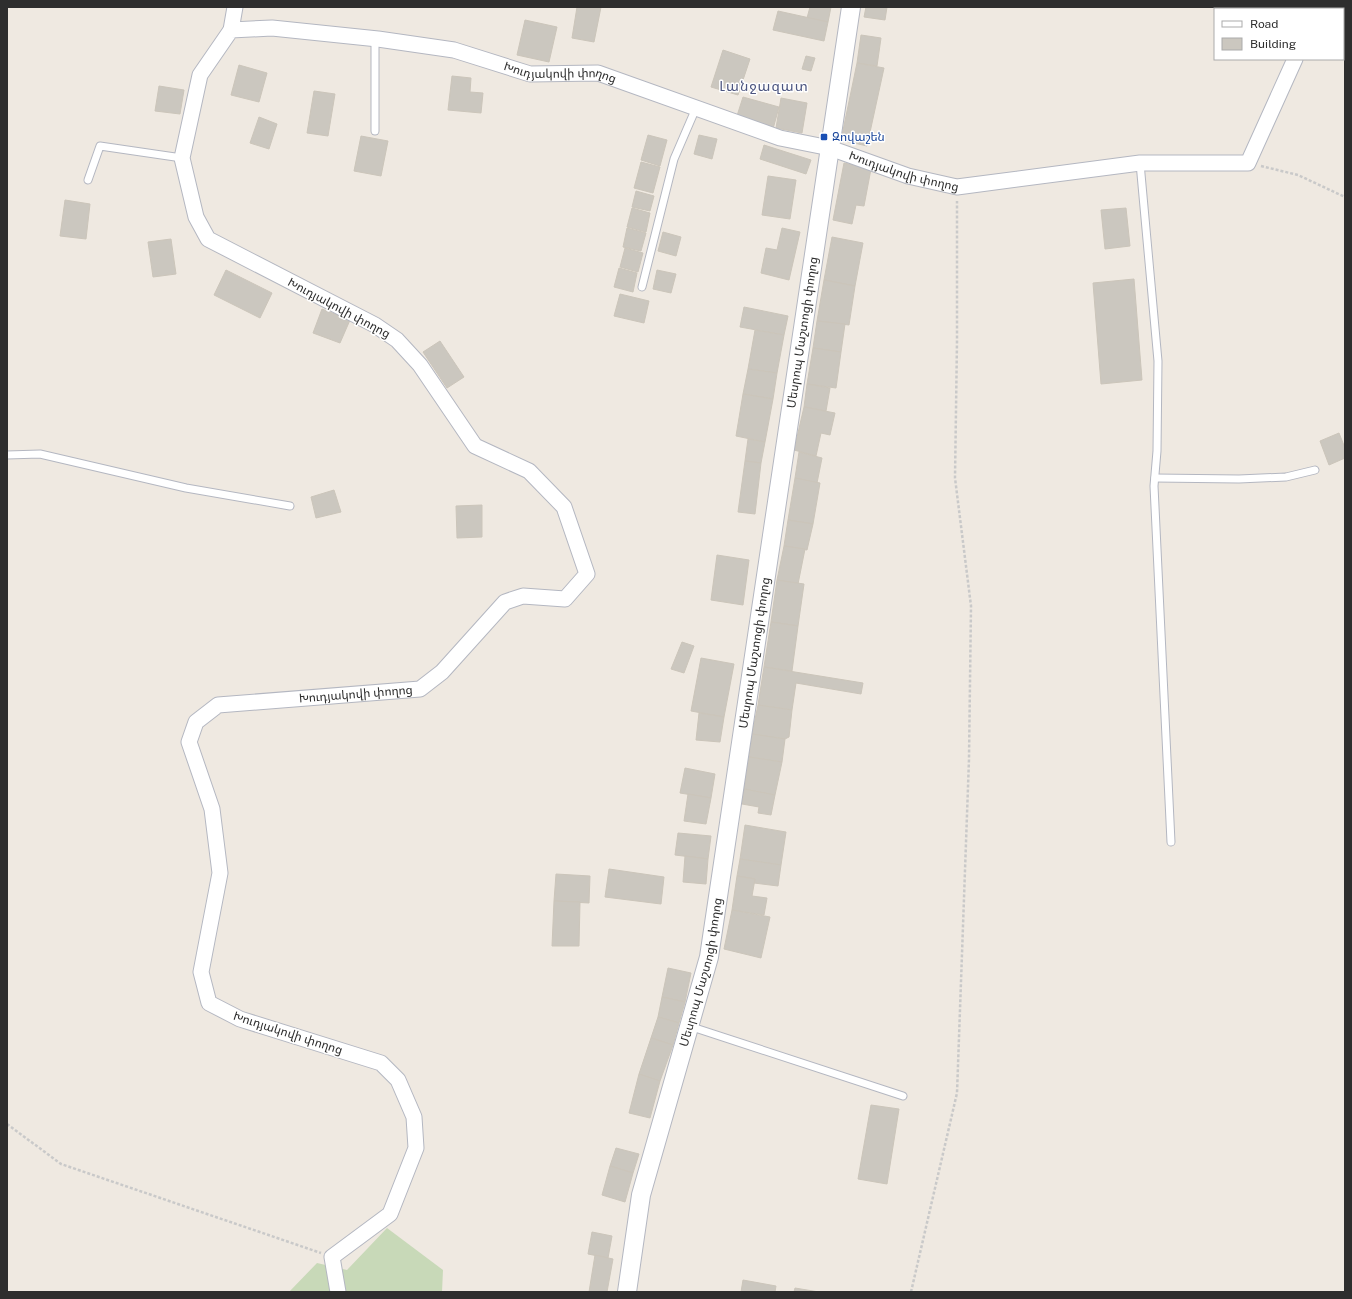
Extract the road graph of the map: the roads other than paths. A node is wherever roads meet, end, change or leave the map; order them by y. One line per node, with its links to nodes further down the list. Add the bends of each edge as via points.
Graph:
1 (235, 7): 3 (street)
2 (852, 7): 8 (street, Մեսրոպ Մաշտոցի փողոց)
3 (231, 30): 4 (street, Խուդյակովի փողոց, via 272,28); 9 (street, Խուդյակովի փողոց, via 200,75)
4 (375, 38): 6 (street, Խուդյակովի փողոց, via 454,50 530,74 598,73); 7 (lane)
5 (1295, 60): 10 (street, Խուդյակովի փողոց, via 1248,163)
6 (696, 108): 8 (street, Խուդյակովի փողոց, via 780,138); 12 (lane, via 674,159)
7 (375, 132)
8 (830, 148): 10 (street, Խուդյակովի փողոց, via 908,176 957,187); 18 (street, Մեսրոպ Մաշտոցի փողոց, via 709,957)
9 (182, 158): 11 (lane, via 100,146); 20 (street, Խուդյակովի փողոց, via 196,217 208,239 375,325 397,340 420,365 475,446 529,471 564,507 587,574 565,599 523,596 505,602 442,672 420,689 218,705 196,722 190,742 212,809 220,873 201,972 209,1003 240,1019 381,1063 398,1080 414,1117 416,1148 390,1214 332,1257)
10 (1140, 163): 15 (lane, via 1158,361)
11 (88, 180)
12 (642, 288)
13 (7, 455): 16 (lane, via 40,454 186,488)
14 (1315, 470): 15 (lane, via 1286,477)
15 (1155, 478): 17 (lane)
16 (290, 506)
17 (1171, 842)
18 (689, 1026): 19 (lane); 21 (street, Մեսրոպ Մաշտոցի փողոց, via 641,1195)
19 (903, 1096)
20 (338, 1292)
21 (627, 1292)

